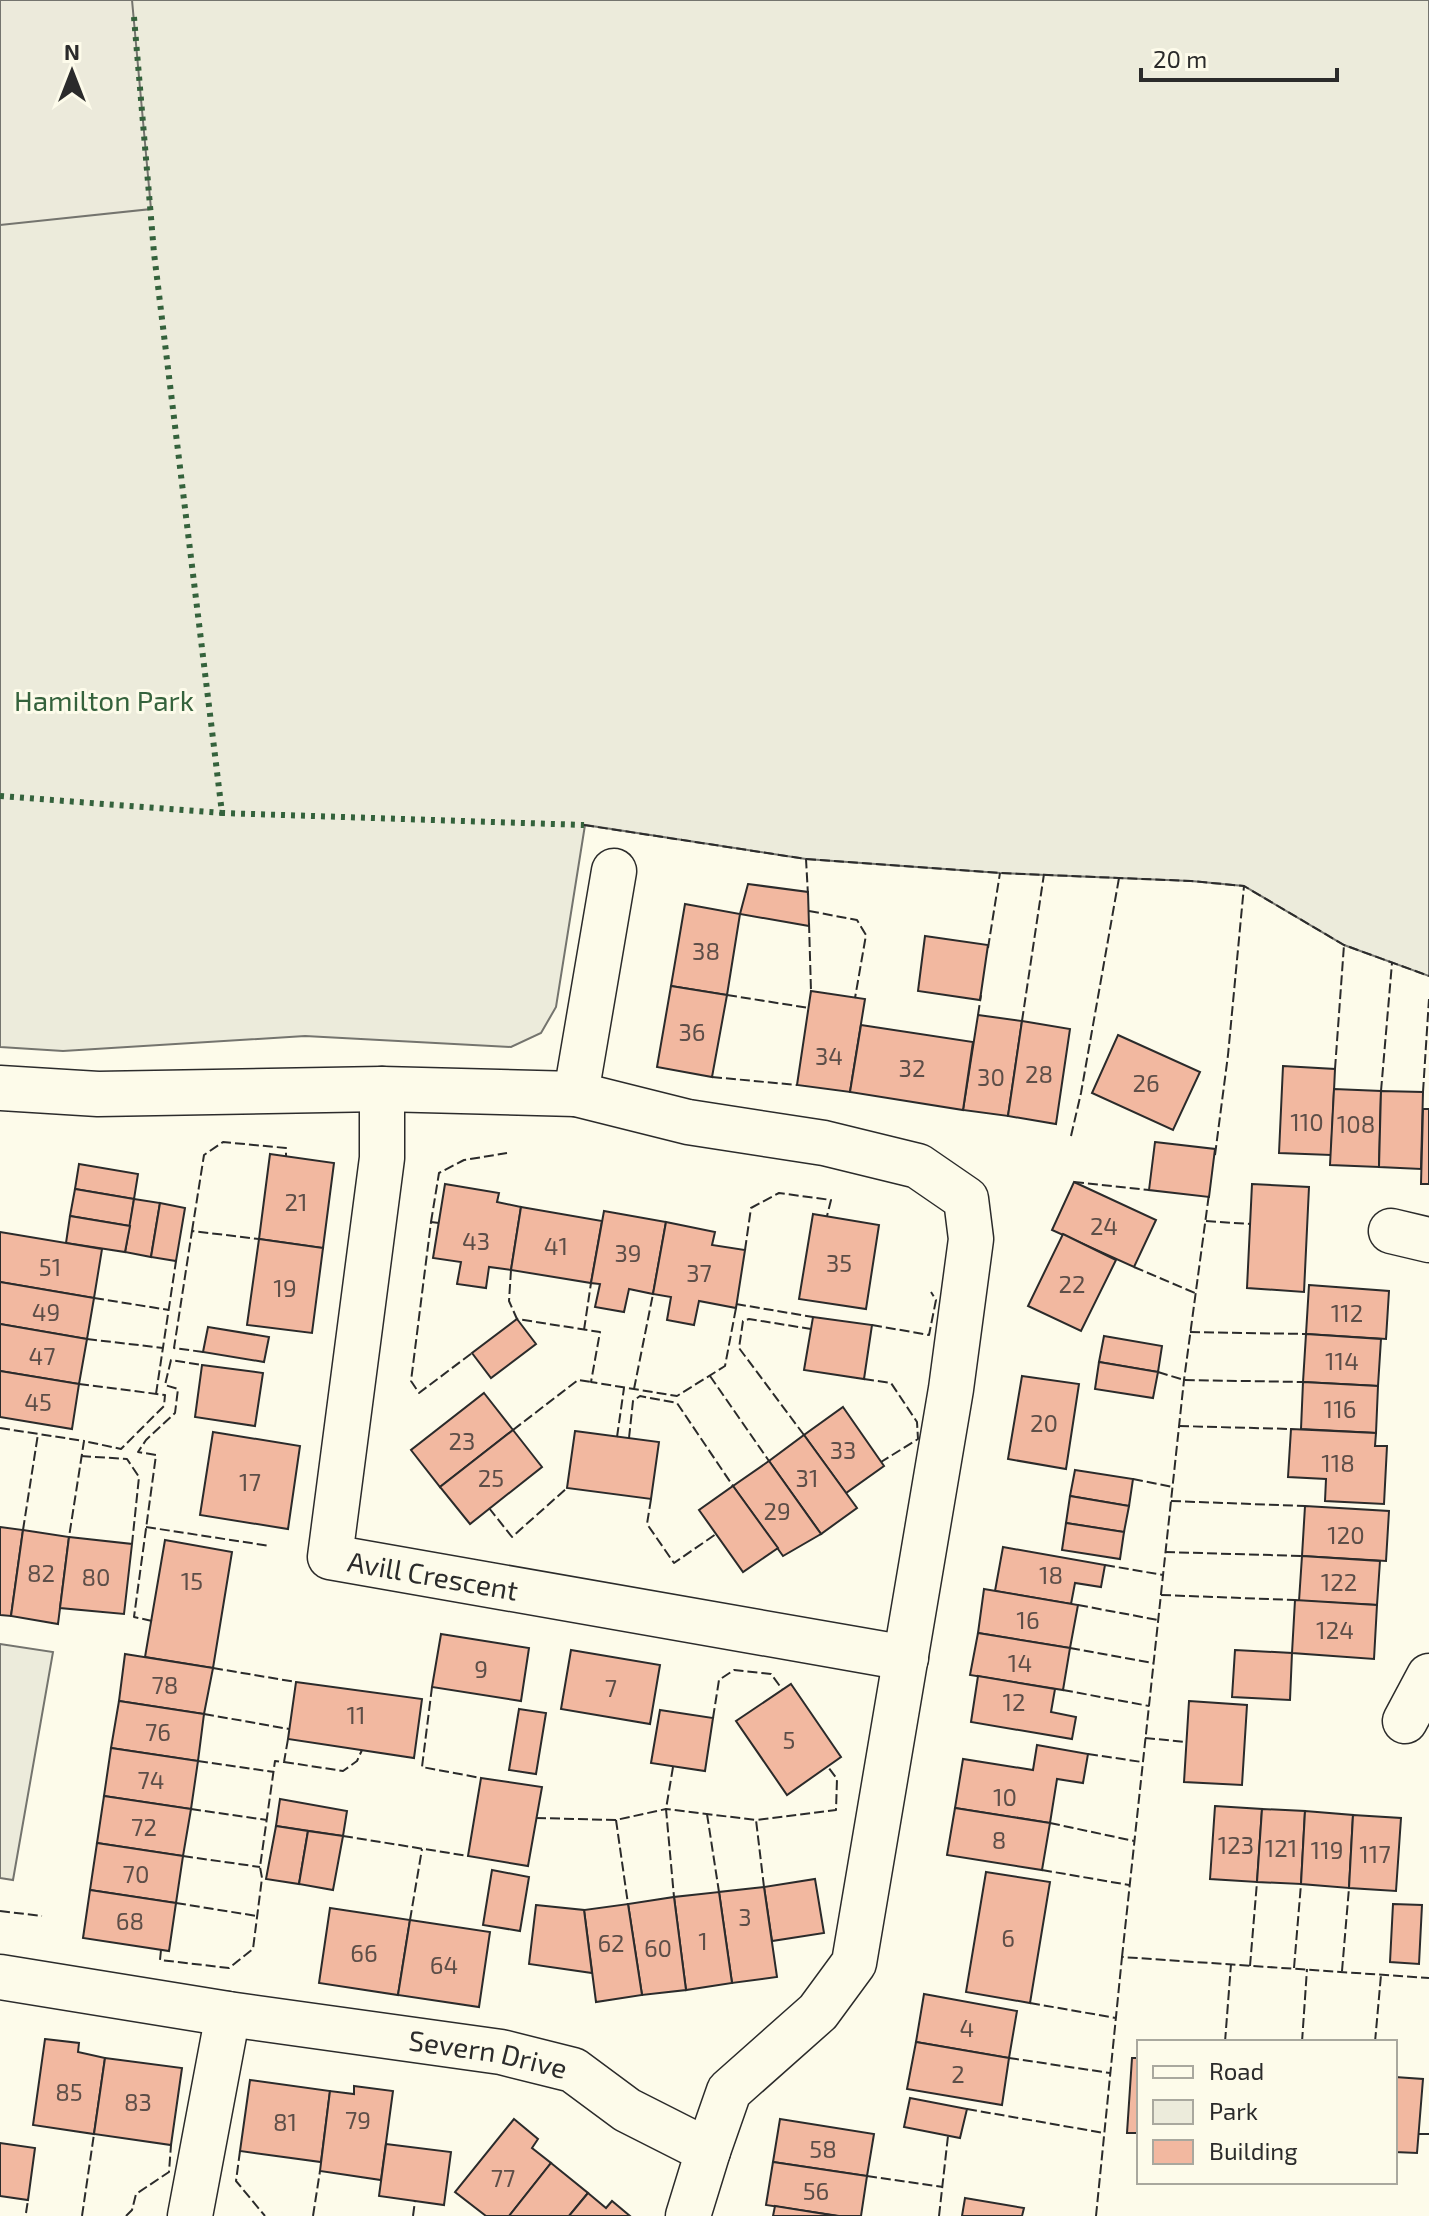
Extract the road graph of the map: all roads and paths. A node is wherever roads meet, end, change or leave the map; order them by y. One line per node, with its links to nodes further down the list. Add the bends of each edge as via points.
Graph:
1 (614, 871): 4 (street)
2 (0, 1088): 3 (street, via 98,1094)
3 (382, 1089): 4 (street); 5 (street, Avill Crescent, via 382,1158 330,1557)
4 (576, 1094): 5 (street, via 688,1122 824,1143 918,1166 966,1199 971,1239)
5 (906, 1658): 10 (street, via 854,1963 818,2012 729,2091)
6 (1429, 1676): 7 (street)
7 (1405, 1721)
8 (0, 1977): 9 (street, Severn Drive)
9 (228, 2014): 10 (street, Severn Drive, via 501,2052 573,2070 627,2110); 11 (street)
10 (708, 2151): 12 (street)
11 (190, 2216)
12 (688, 2216)

